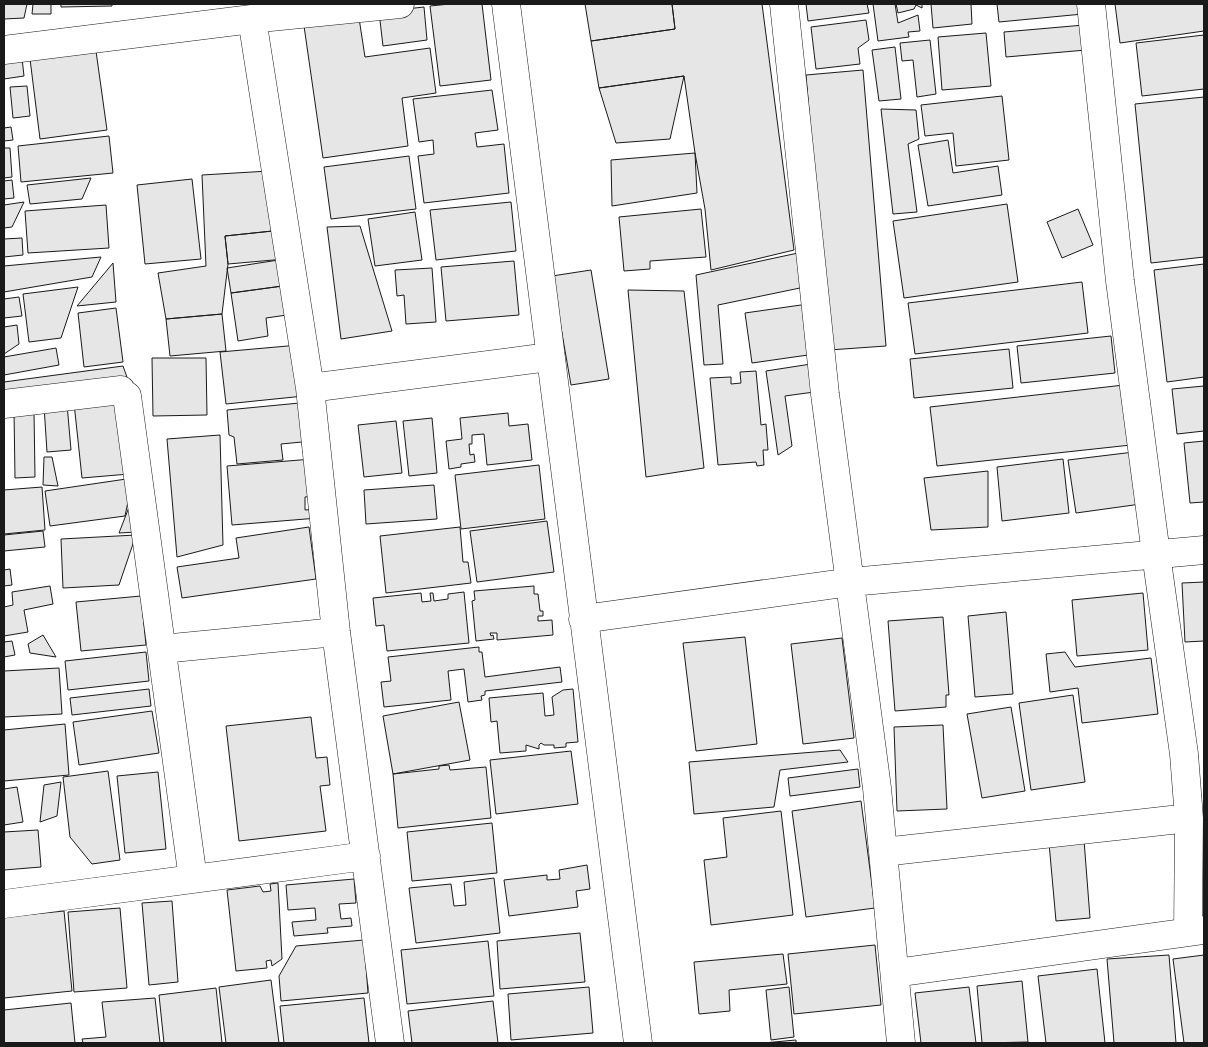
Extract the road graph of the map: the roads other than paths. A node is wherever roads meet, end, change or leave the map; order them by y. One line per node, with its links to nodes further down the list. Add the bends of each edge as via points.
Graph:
1 (400, 4): 5 (street)
2 (506, 4): 7 (street)
3 (784, 4): 12 (street, via 825,394)
4 (1091, 4): 11 (street, via 1120,281)
5 (252, 19): 6 (street); 8 (street)
6 (4, 50)
7 (549, 357): 8 (street); 13 (street)
8 (310, 388): 14 (street)
9 (4, 404): 15 (street, via 121,390 127,396)
10 (1204, 550): 11 (street)
11 (1156, 554): 12 (street); 16 (street, via 1184,754)
12 (851, 582): 13 (street); 17 (street)
13 (583, 618): 24 (street)
14 (336, 632): 15 (street); 18 (street)
15 (162, 649): 19 (street)
16 (1189, 818): 17 (street); 21 (street)
17 (883, 852): 22 (street)
18 (366, 856): 19 (street); 23 (street)
19 (193, 879): 20 (street)
20 (4, 904)
21 (1196, 931): 22 (street)
22 (894, 973): 25 (street)
23 (390, 1043)
24 (638, 1043)
25 (901, 1043)

